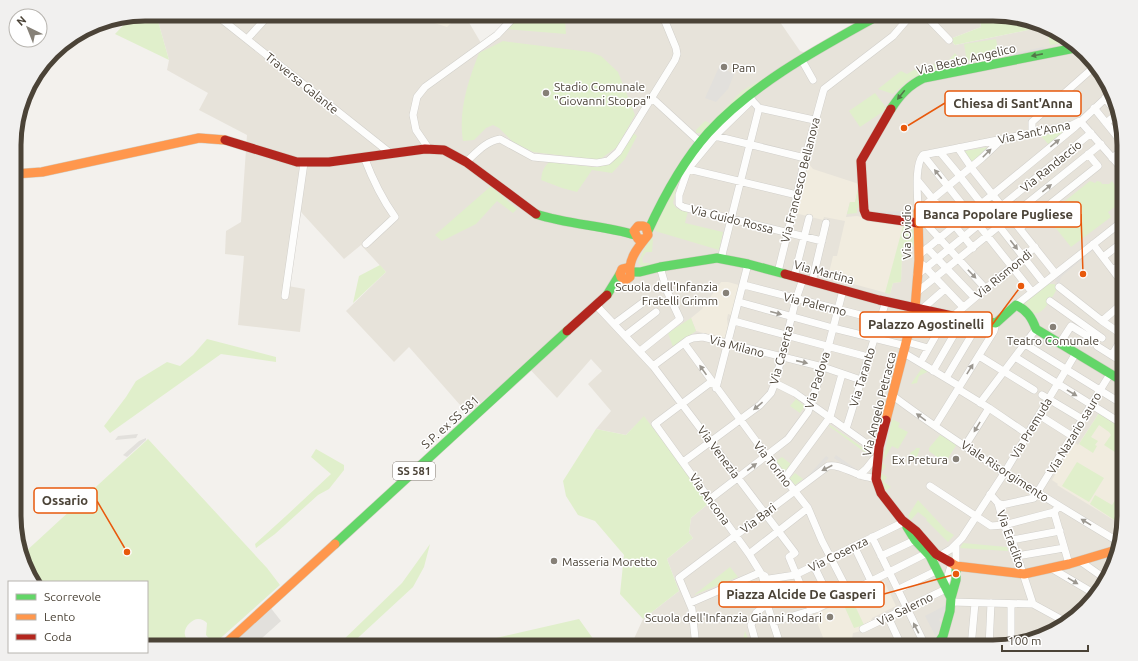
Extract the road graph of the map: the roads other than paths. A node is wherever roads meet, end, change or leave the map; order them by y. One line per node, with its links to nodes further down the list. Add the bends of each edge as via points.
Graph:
1 (224, 21): 8 (street, Traversa Galante)
2 (264, 21): 8 (street)
3 (510, 21): 32 (street, via 497,35 425,87 416,97 413,115 416,130)
4 (665, 21): 15 (street, via 677,54)
5 (870, 21): 16 (street, via 789,67)
6 (906, 21): 20 (street, Via Francesco Bellanova, via 893,36 824,89)
7 (931, 21): 9 (street)
8 (247, 39): 34 (street, Traversa Galante)
9 (949, 40)
10 (1071, 49): 59 (street, Via Beato Angelico, one-way to 59, via 931,77 914,83 904,91 861,160 864,210 866,215)
11 (804, 64): 13 (street)
12 (1091, 69): 24 (street, via 1032,122)
13 (813, 80)
14 (1108, 96): 18 (street)
15 (652, 98): 28 (street); 41 (street, via 618,152 608,161 597,163 533,157 500,139 487,144)
16 (750, 98): 17 (street); 25 (street); 28 (street, via 729,113)
17 (759, 108): 20 (street); 30 (street)
18 (1094, 108): 21 (street); 22 (street)
19 (1114, 116): 22 (street)
20 (814, 120): 39 (street, Via Francesco Bellanova)
21 (1080, 120): 23 (street, Via Sant'Anna); 24 (street, Via Sant'Anna, via 1072,125); 51 (street, one-way to 21, via 1075,127)
22 (1106, 123): 26 (street)
23 (1091, 133): 29 (street, Via Sant'Anna); 55 (street, Via Randaccio)
24 (1032, 134): 27 (street, Via Sant'Anna)
25 (715, 136): 30 (street); 44 (street)
26 (1117, 136)
27 (1002, 139): 31 (street, Via Sant'Anna); 45 (street, one-way to 27)
28 (700, 143): 44 (street, via 690,155)
29 (1101, 144): 35 (street); 40 (street, Via Sant'Anna)
30 (750, 145): 39 (street); 49 (street)
31 (958, 148): 33 (street, Via Sant'Anna); 45 (street)
32 (429, 149): 34 (street); 41 (street, via 444,150)
33 (940, 152): 37 (street, Via Sant'Anna); 47 (street)
34 (390, 153): 38 (street)
35 (1088, 154): 60 (street, one-way to 35); 69 (street, via 1098,166)
36 (1117, 154): 40 (street)
37 (923, 156): 48 (street, Via Ovidio, via 919,161); 50 (street, one-way to 37)
38 (364, 157): 42 (street); 78 (street, via 395,218)
39 (805, 158): 52 (street, Via Francesco Bellanova)
40 (1112, 158): 43 (street, Via Sant'Anna)
41 (466, 162): 70 (street, via 536,214 554,220)
42 (304, 163): 46 (street, via 290,161 226,140 199,138 42,172); 113 (street)
43 (1117, 163)
44 (685, 169): 49 (street); 56 (street, via 667,192); 61 (street, Via Guido Rossa, via 679,204)
45 (972, 169): 47 (street); 51 (street)
46 (21, 174)
47 (961, 178): 50 (street); 54 (street)
48 (918, 181): 53 (street); 59 (street, Via Ovidio)
49 (740, 182): 52 (street); 61 (street)
50 (948, 186): 53 (street); 57 (street)
51 (992, 194): 54 (street); 55 (street)
52 (797, 195): 71 (street, Via Francesco Bellanova)
53 (933, 198): 59 (street); 65 (street)
54 (981, 203): 57 (street); 58 (street)
55 (1003, 206): 58 (street, Via Randaccio); 60 (street)
56 (657, 213): 64 (street); 72 (street)
57 (969, 213): 65 (street); 66 (street)
58 (991, 215): 66 (street, Via Randaccio); 68 (street)
59 (918, 216): 76 (street); 87 (street, Via Ovidio)
60 (1011, 217): 68 (street); 69 (street)
61 (731, 218): 71 (street, Via Guido Rossa); 88 (street)
62 (809, 218): 73 (street)
63 (826, 223): 77 (street)
64 (639, 225): 70 (street); 72 (street, via 645,226)
65 (954, 225): 75 (street); 76 (street)
66 (979, 225): 74 (street); 75 (street, Via Randaccio)
67 (1117, 225): 79 (street)
68 (1000, 226): 74 (street); 85 (street, one-way to 85)
69 (1020, 228): 81 (street)
70 (622, 231): 72 (street)
71 (788, 232): 73 (street, Via Guido Rossa); 98 (street, Via Francesco Bellanova)
72 (641, 236): 99 (street)
73 (805, 236): 77 (street, Via Guido Rossa); 104 (street)
74 (987, 236): 83 (street); 92 (street)
75 (964, 237): 83 (street); 84 (street, Via Randaccio)
76 (939, 238): 82 (street); 84 (street)
77 (822, 241): 104 (street)
78 (366, 244)
79 (1093, 244): 86 (street); 100 (street)
80 (1117, 246): 86 (street)
81 (1035, 247): 85 (street, Via Rismondi); 100 (street)
82 (927, 248): 87 (street); 89 (street)
83 (973, 248): 90 (street)
84 (949, 249): 89 (street, Via Randaccio); 90 (street)
85 (1024, 257): 92 (street, Via Rismondi); 105 (street)
86 (1103, 257): 97 (street)
87 (918, 258): 95 (street); 101 (street, Via Ovidio)
88 (721, 259): 91 (street, Via Martina); 93 (street, Via Martina)
89 (938, 259): 95 (street, Via Randaccio); 96 (street)
90 (959, 260): 96 (street); 108 (street, one-way to 108)
91 (748, 264): 98 (street, Via Martina); 106 (street)
92 (1012, 266): 108 (street, Via Rismondi); 112 (street)
93 (660, 267): 99 (street, Via Martina); 155 (street, via 667,291 680,319)
94 (1117, 267): 97 (street)
95 (926, 269): 101 (street, Via Randaccio); 103 (street)
96 (948, 269): 103 (street); 114 (street)
97 (1112, 270): 102 (street)
98 (778, 272): 104 (street, Via Martina)
99 (627, 273): 120 (street, S.P. ex SS 581 / SS 581)
100 (1056, 273): 105 (street)
101 (917, 275): 111 (street, Via Ovidio)
102 (1117, 275)
103 (936, 278): 109 (street); 111 (street)
104 (803, 279): 110 (street, Via Martina); 115 (street, Via Caserta)
105 (1043, 282): 112 (street)
106 (744, 285): 115 (street, Via Palermo); 119 (street)
107 (1059, 287): 133 (street)
108 (985, 288): 114 (street, Via Rismondi)
109 (945, 289): 121 (street); 123 (street)
110 (843, 290): 117 (street, Via Martina); 124 (street, Via Padova)
111 (917, 292): 123 (street, Via Ovidio)
112 (1032, 292): 122 (street)
113 (285, 296)
114 (974, 297): 121 (street, Via Rismondi)
115 (796, 299): 124 (street, Via Palermo); 128 (street, Via Caserta)
116 (645, 301): 135 (street)
117 (886, 301): 123 (street, Via Martina); 130 (street, Via Taranto)
118 (1050, 301): 145 (street)
119 (739, 302): 128 (street, one-way to 128); 131 (street)
120 (596, 305): 135 (street, Via Venezia); 265 (street, S.P. ex SS 581 / SS 581)
121 (963, 307): 127 (street, Via Rismondi)
122 (1012, 308): 134 (street); 139 (street, via 1023,308 1030,315)
123 (919, 309): 127 (street, Via Martina); 136 (street, Via Angelo Petracca)
124 (838, 310): 130 (street, Via Palermo); 138 (street, Via Padova)
125 (1117, 310): 133 (street)
126 (656, 312): 142 (street)
127 (950, 316): 129 (street, Via Martina); 141 (street, Via Rismondi)
128 (792, 317): 138 (street); 143 (street, Via Caserta)
129 (963, 319): 132 (street, Via Martina); 167 (street)
130 (881, 320): 136 (street, Via Palermo); 144 (street, Via Taranto)
131 (734, 321): 143 (street); 148 (street)
132 (980, 321): 134 (street, Via Martina); 170 (street)
133 (1102, 321): 137 (street)
134 (996, 323): 158 (street)
135 (614, 324): 142 (street, Via Venezia)
136 (911, 327): 141 (street, Via Palermo); 153 (street, Via Angelo Petracca)
137 (1109, 327): 140 (street); 145 (street)
138 (833, 328): 144 (street); 150 (street, Via Padova)
139 (1036, 329): 147 (street); 149 (street)
140 (1117, 332)
141 (938, 333): 154 (street, Via Rismondi)
142 (626, 335): 155 (street, Via Venezia)
143 (787, 336): 150 (street); 161 (street, Via Caserta)
144 (874, 338): 153 (street); 159 (street, Via Taranto)
145 (1102, 338): 151 (street)
146 (684, 343): 148 (street, Via Milano, via 693,338 703,337); 164 (street, Via Milano); 175 (street, Via Torino, one-way to 146)
147 (1060, 343): 151 (street, via 1071,326 1094,340); 156 (street)
148 (728, 344): 161 (street, Via Milano); 175 (street)
149 (1025, 344): 160 (street); 166 (street)
150 (827, 346): 159 (street); 165 (street, Via Padova)
151 (1097, 346): 157 (street)
152 (1117, 346): 157 (street)
153 (906, 347): 154 (street); 167 (street); 180 (street, Via Angelo Petracca)
154 (928, 348): 162 (street, Via Rismondi)
155 (640, 351): 164 (street, Via Venezia)
156 (1076, 353): 166 (street, Via Premuda); 171 (street)
157 (1112, 355): 163 (street)
158 (979, 356): 168 (street); 176 (street, one-way to 158)
159 (868, 357): 172 (street, Via Taranto)
160 (1015, 357): 168 (street); 174 (street)
161 (781, 358): 165 (street, Via Milano, one-way to 165); 173 (street, Via Caserta)
162 (923, 358)
163 (1117, 358)
164 (653, 366): 184 (street, Via Venezia)
165 (823, 367): 169 (street, Via Milano); 185 (street, Via Padova)
166 (1066, 369): 174 (street, Via Premuda); 178 (street)
167 (933, 371): 170 (street)
168 (1004, 371): 177 (street); 183 (street)
169 (842, 374): 172 (street, Via Milano); 189 (street)
170 (946, 378): 176 (street)
171 (1117, 378): 178 (street, Via Nazario sauro)
172 (861, 380): 194 (street, Via Taranto)
173 (775, 383): 185 (street); 191 (street, Via Caserta, one-way to 191, via 771,393)
174 (1057, 384): 181 (street, Via Premuda); 186 (street, one-way to 186)
175 (713, 385): 184 (street); 191 (street, Via Torino)
176 (958, 388): 183 (street); 193 (street)
177 (1034, 390)
178 (1100, 390): 182 (street); 186 (street, Via Nazario sauro)
179 (1042, 395): 181 (street)
180 (893, 396): 193 (street, Viale Risorgimento, one-way to 180); 199 (street, Via Angelo Petracca)
181 (1049, 399): 188 (street, Via Premuda); 190 (street)
182 (1117, 401)
183 (980, 402): 187 (street)
184 (682, 404): 197 (street, Via Venezia); 201 (street, Via Ancona, via 655,424)
185 (810, 404): 189 (street); 200 (street, Via Padova, via 808,412 788,439)
186 (1091, 404): 190 (street, Via Nazario sauro); 192 (street)
187 (989, 408): 195 (street); 198 (street, one-way to 198)
188 (1039, 415): 196 (street); 202 (street, Via Premuda)
189 (830, 417): 194 (street); 205 (street)
190 (1082, 419): 196 (street, Via Nazario sauro)
191 (740, 420): 197 (street, Via Caserta); 200 (street, Via Torino)
192 (1117, 421)
193 (934, 426): 198 (street, Viale Risorgimento)
194 (846, 429): 199 (street)
195 (1023, 431)
196 (1072, 436): 208 (street, Via Nazario sauro)
197 (711, 441): 201 (street, Via Caserta); 204 (street, Via Venezia)
198 (965, 446): 202 (street, Viale Risorgimento)
199 (877, 452): 203 (street, Via Angelo Petracca); 203 (street, via 866,468)
200 (767, 456): 204 (street, Via Padova, one-way to 200); 205 (street, Via Torino)
201 (683, 462): 210 (street, Via Ancona)
202 (1005, 472): 208 (street, Viale Risorgimento); 209 (street, Via Premuda)
203 (867, 477): 207 (street, Via Bari, one-way to 207, via 834,465 828,466); 216 (street)
204 (738, 478): 210 (street, Via Padova); 214 (street, Via Venezia)
205 (785, 478): 207 (street, Via Torino)
206 (930, 486): 215 (street)
207 (794, 491): 212 (street, Via Torino); 214 (street, Via Bari)
208 (1037, 493): 211 (street, via 1034,498 1002,505); 213 (street, Viale Risorgimento)
209 (990, 494): 211 (street); 215 (street, Via Premuda)
210 (710, 499): 220 (street, Via Ancona)
211 (998, 503): 217 (street, Via Eraclito)
212 (808, 508): 218 (street); 233 (street, Via Torino)
213 (1057, 509): 217 (street); 219 (street); 224 (street, Viale Risorgimento, one-way to 213)
214 (765, 513): 218 (street, Via Venezia); 220 (street, Via Bari)
215 (976, 516): 217 (street, via 991,526); 225 (street, Via Premuda)
216 (904, 522): 221 (street, Via Cosenza); 222 (street); 230 (street, via 916,531)
217 (1004, 525): 223 (street, Via Eraclito)
218 (779, 530): 229 (street); 242 (street, Via Venezia, via 795,553 789,557)
219 (1060, 531): 223 (street); 228 (street)
220 (736, 535): 229 (street, Via Ancona); 252 (street, Via Bari, via 679,578)
221 (872, 538): 227 (street, Via Cosenza); 231 (street)
222 (915, 540): 230 (street); 231 (street)
223 (1012, 540): 232 (street, Via Eraclito)
224 (1115, 541)
225 (956, 545): 230 (street, Via Premuda); 238 (street)
226 (1114, 545): 234 (street)
227 (854, 546): 233 (street, Via Cosenza); 245 (street)
228 (1064, 548): 232 (street); 235 (street)
229 (749, 554): 244 (street, Via Ancona)
230 (933, 555): 238 (street); 239 (street); 240 (street, Via Premuda)
231 (881, 556): 240 (street)
232 (1018, 556): 241 (street, Via Eraclito)
233 (831, 557): 236 (street, Via Cosenza); 249 (street, Via Torino)
234 (1080, 561): 235 (street); 243 (street)
235 (1069, 564): 237 (street)
236 (814, 566): 242 (street, Via Cosenza); 251 (street)
237 (1051, 568): 241 (street); 248 (street, one-way to 248)
238 (954, 569): 241 (street, via 975,568); 250 (street)
239 (938, 570): 246 (street); 250 (street)
240 (889, 573): 245 (street, Via Premuda); 246 (street)
241 (1024, 574): 257 (street, Via Eraclito)
242 (795, 575): 244 (street, Via Cosenza); 247 (street, Via Venezia)
243 (1101, 576)
244 (765, 580): 252 (street, Via Cosenza, via 759,573); 255 (street)
245 (872, 581): 249 (street, Via Premuda)
246 (897, 590): 258 (street)
247 (802, 591): 255 (street); 259 (street, Via Venezia)
248 (1091, 592)
249 (849, 593): 251 (street, Via Premuda)
250 (949, 593): 253 (street); 258 (street, Via Salerno); 271 (street, via 950,611)
251 (831, 601): 259 (street, Via Premuda)
252 (690, 603): 266 (street)
253 (975, 603): 254 (street); 272 (street)
254 (991, 603): 256 (street); 273 (street)
255 (767, 604): 262 (street); 267 (street, via 756,613 751,625)
256 (1011, 604): 257 (street); 264 (street)
257 (1033, 604): 261 (street)
258 (907, 609): 260 (street, Via Salerno); 270 (street, one-way to 258)
259 (811, 610): 262 (street, Via Premuda)
260 (888, 617): 263 (street, Via Salerno); 269 (street)
261 (1060, 620)
262 (773, 622): 268 (street)
263 (863, 629)
264 (1011, 639)
265 (230, 640)
266 (695, 640)
267 (755, 640)
268 (779, 640)
269 (899, 640)
270 (922, 640)
271 (940, 640)
272 (972, 640)
273 (989, 640)

